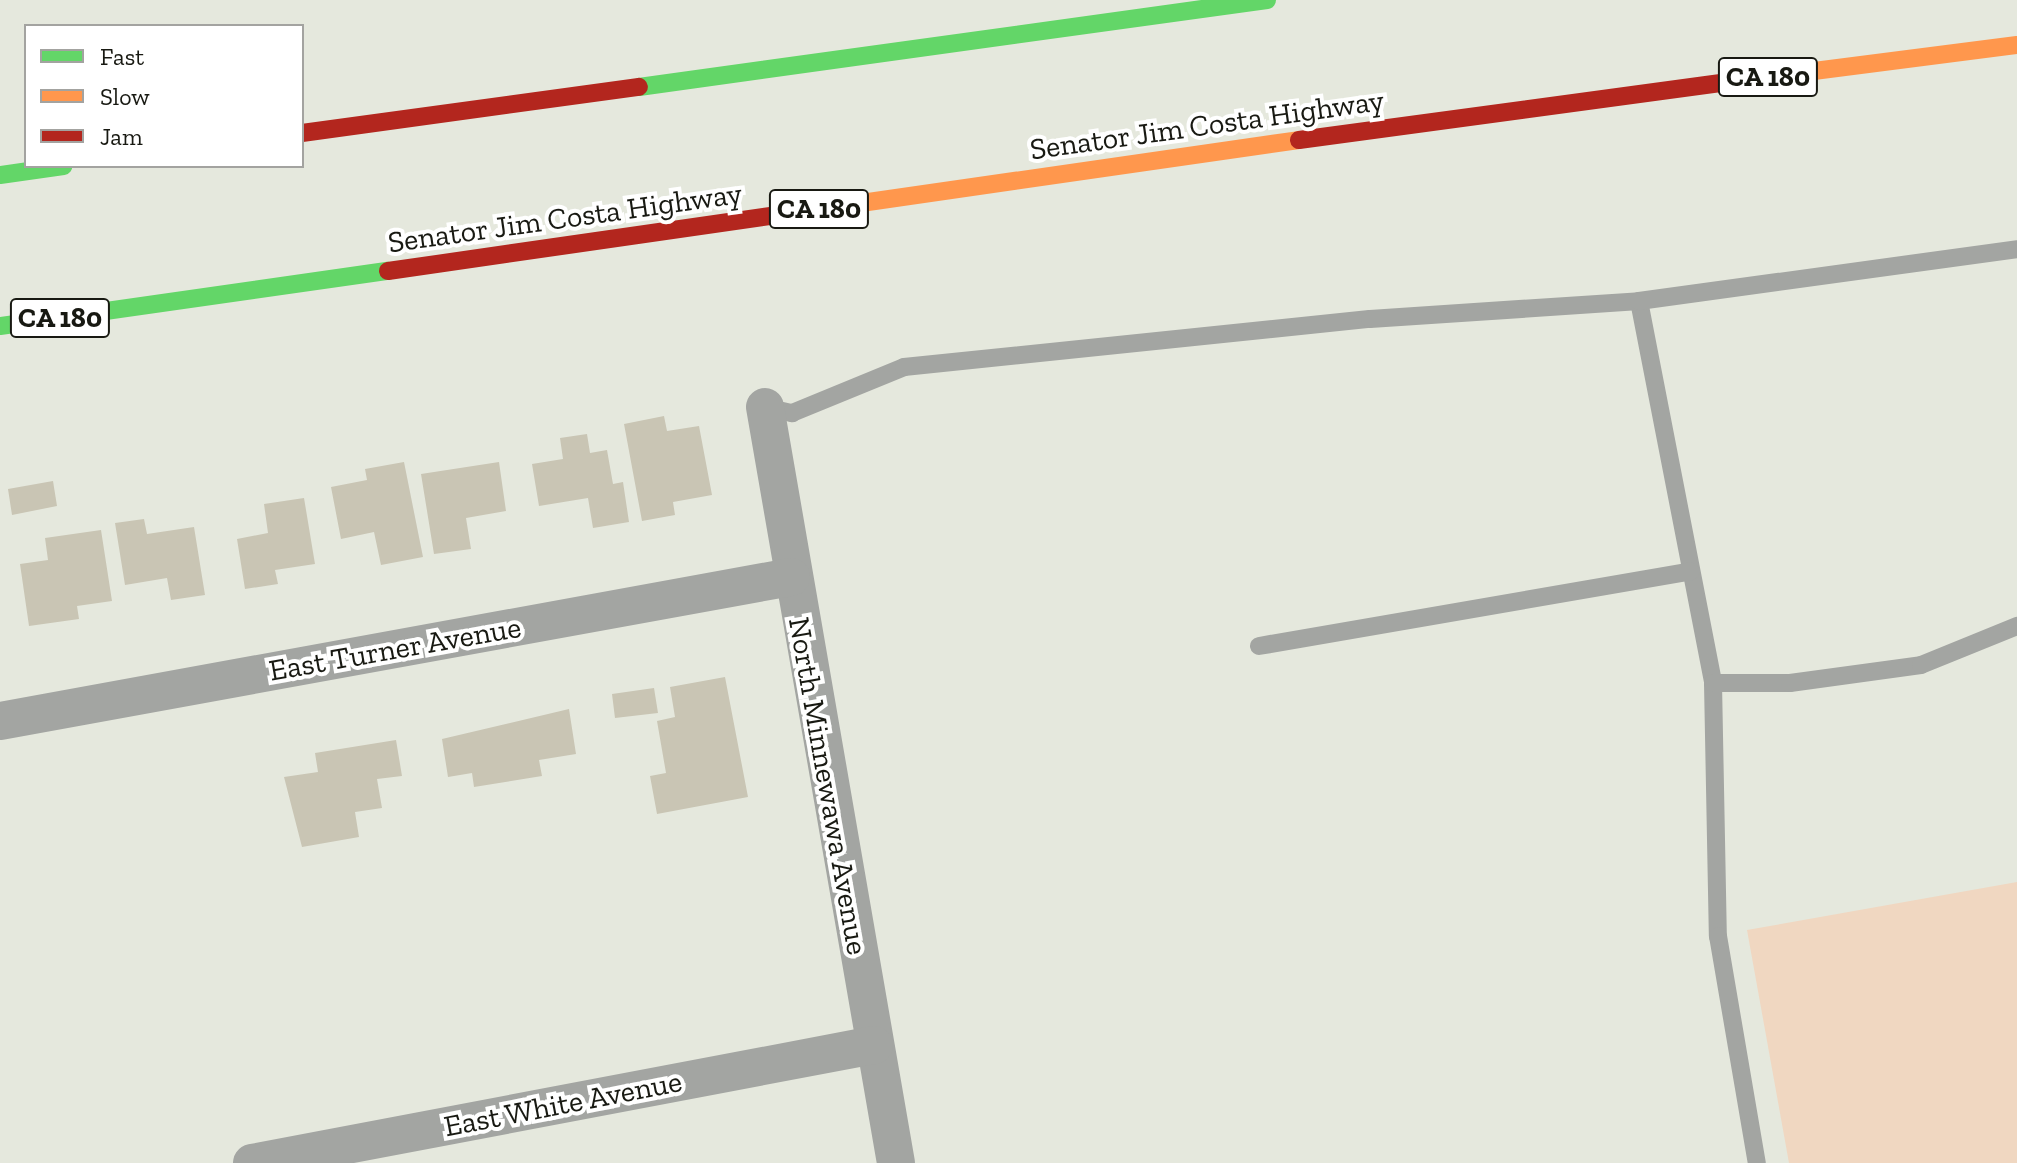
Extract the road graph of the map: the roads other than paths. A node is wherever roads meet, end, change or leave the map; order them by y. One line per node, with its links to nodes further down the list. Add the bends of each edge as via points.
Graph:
1 (1267, 0): 5 (highway)
2 (2017, 45): 4 (highway, CA 180)
3 (1908, 81): 4 (highway)
4 (1519, 109): 10 (highway, Senator Jim Costa Highway / CA 180)
5 (304, 133)
6 (49, 168): 7 (highway)
7 (0, 175)
8 (2017, 249): 9 (lane)
9 (1639, 301): 11 (lane, via 1385,317 904,367 792,413); 12 (lane)
10 (0, 326)
11 (765, 407): 13 (street, North Minnewawa Avenue)
12 (1691, 571): 15 (lane); 16 (lane)
13 (791, 577): 17 (street, East Turner Avenue); 18 (street, North Minnewawa Avenue)
14 (2017, 626): 16 (lane, via 1921,665 1790,683)
15 (1259, 646)
16 (1713, 683): 21 (lane, via 1718,936)
17 (0, 721)
18 (874, 1045): 19 (street, East White Avenue); 20 (street, North Minnewawa Avenue)
19 (252, 1163)
20 (896, 1163)
21 (1757, 1163)

